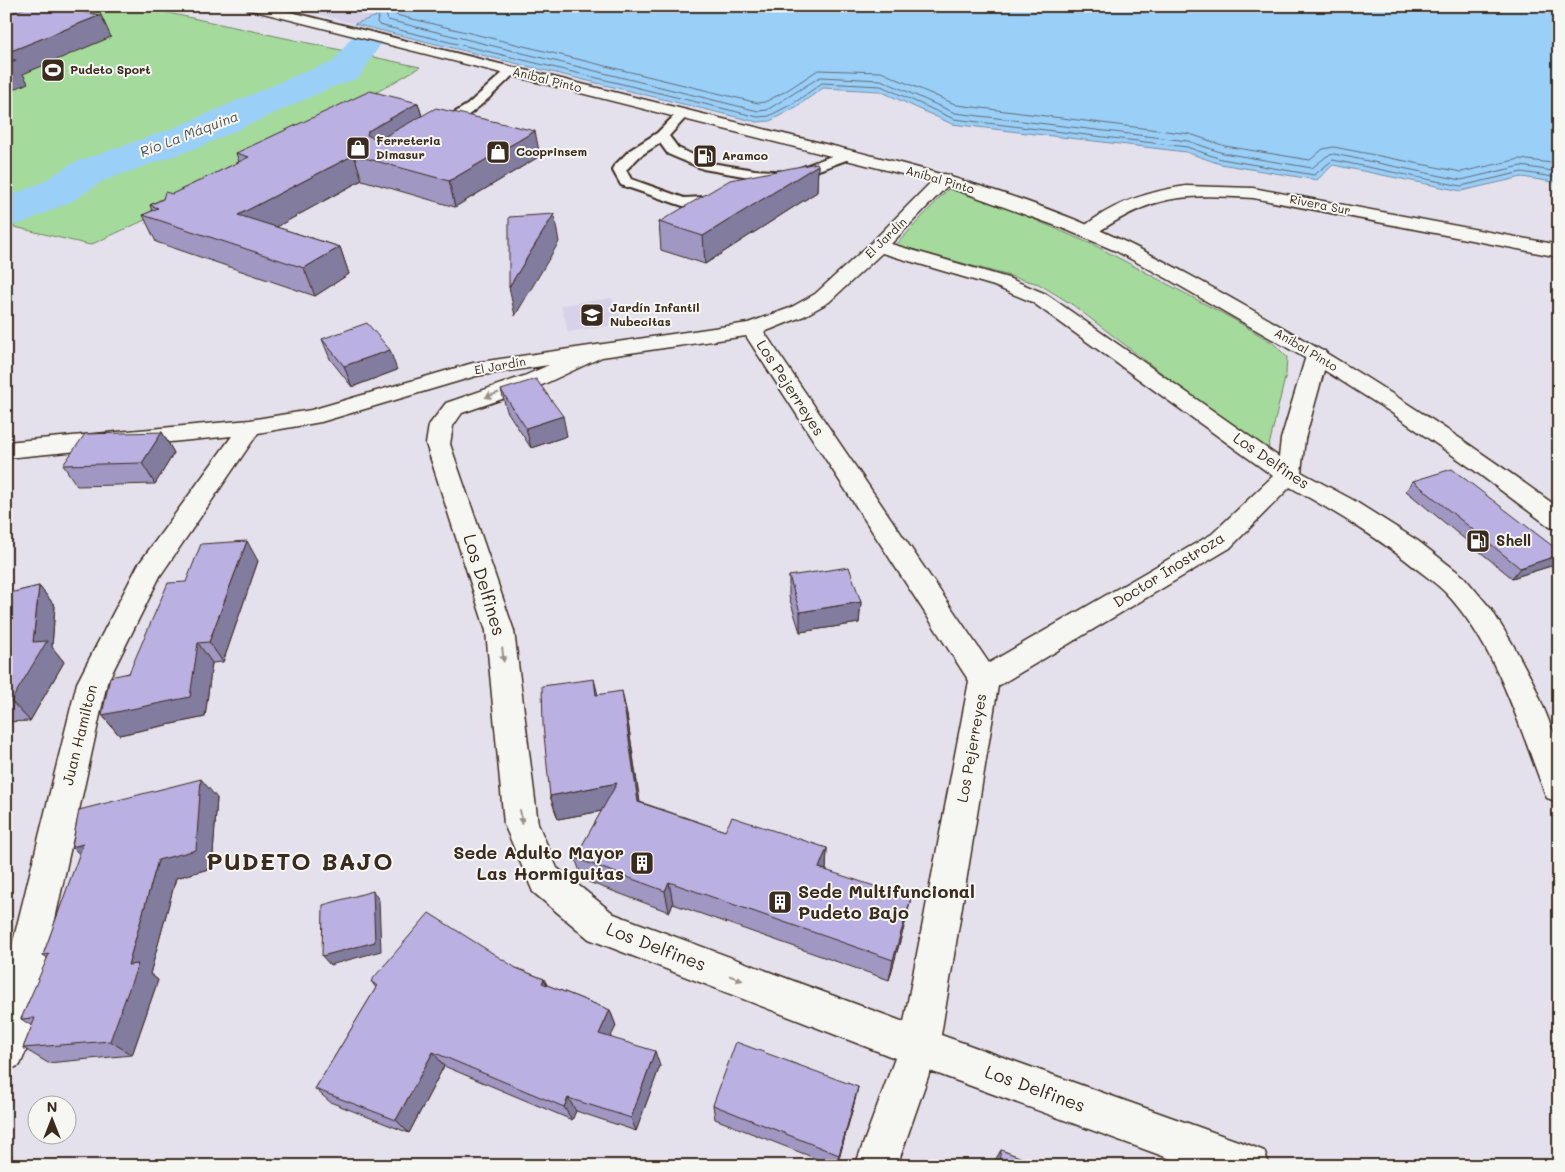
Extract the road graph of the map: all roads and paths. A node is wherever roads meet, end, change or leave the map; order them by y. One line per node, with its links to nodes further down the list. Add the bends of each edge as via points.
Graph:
1 (80, 6): 3 (street)
2 (251, 6): 4 (street, Aníbal Pinto)
3 (6, 36)
4 (511, 71): 5 (street, Aníbal Pinto); 7 (lane, via 471,108)
5 (683, 114): 6 (lane); 8 (street, Aníbal Pinto)
6 (662, 136): 9 (lane, via 673,151 708,166); 12 (lane, via 635,153 619,169 626,182 683,202 724,200)
7 (422, 137)
8 (846, 155): 9 (lane); 10 (street, Aníbal Pinto)
9 (790, 176): 11 (lane)
10 (944, 179): 13 (street, Aníbal Pinto); 14 (street, El Jardín)
11 (757, 188)
12 (740, 194)
13 (1088, 231): 15 (street, Rivera Sur, via 1110,215 1137,202 1174,191 1218,190 1253,193); 18 (street, Aníbal Pinto, via 1197,286)
14 (879, 246): 16 (street, El Jardín, via 822,298); 21 (street, Los Delfines, via 1001,282 1039,298)
15 (1559, 251)
16 (752, 330): 17 (street, El Jardín); 23 (street, Los Pejerreyes)
17 (602, 350): 19 (street, El Jardín, via 473,370 313,417); 25 (street, Los Delfines, one-way to 25, via 532,381 454,408 440,424 438,444 500,631 521,824 545,880 602,927)
18 (1317, 356): 21 (street, via 1293,439); 22 (street, Aníbal Pinto, via 1460,450)
19 (250, 427): 20 (street, El Jardín); 26 (street, Juan Hamilton, via 148,572 92,683)
20 (6, 450)
21 (1288, 475): 23 (street, Doctor Inostroza, via 1220,542); 24 (street, Los Delfines, via 1409,548 1454,584 1481,617 1515,676)
22 (1559, 522)
23 (984, 680): 25 (street, Los Pejerreyes)
24 (1559, 788)
25 (919, 1047): 27 (street, Los Pejerreyes); 28 (street, Los Delfines)
26 (6, 1051)
27 (876, 1166)
28 (1249, 1166)

